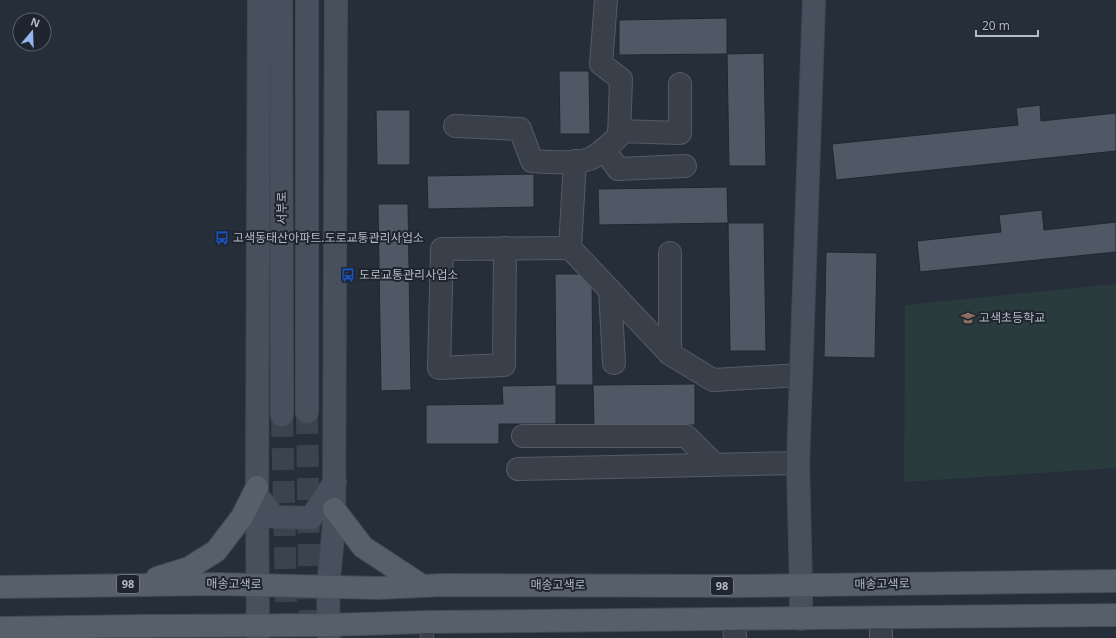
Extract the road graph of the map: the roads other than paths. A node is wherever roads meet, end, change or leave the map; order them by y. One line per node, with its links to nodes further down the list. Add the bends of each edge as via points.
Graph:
1 (258, 0): 27 (street)
2 (281, 0): 21 (street, 서부로)
3 (308, 0): 20 (street)
4 (336, 0): 26 (street)
5 (606, 0): 9 (street, via 601,64 621,79)
6 (814, 0): 19 (street)
7 (680, 84): 9 (street, via 680,133)
8 (455, 126): 11 (street, via 520,129 532,161)
9 (619, 131): 10 (street, via 619,136)
10 (604, 149): 11 (street, via 588,160); 12 (street, via 618,169)
11 (575, 161): 14 (street)
12 (685, 166)
13 (505, 248): 13 (street, via 442,249 439,368 504,365); 14 (street)
14 (570, 248): 16 (street)
15 (670, 253): 17 (street)
16 (610, 290): 17 (street); 18 (street)
17 (670, 354): 19 (street, via 713,380)
18 (614, 363)
19 (801, 375): 23 (street)
20 (307, 412)
21 (282, 415)
22 (523, 436): 24 (street, via 686,436)
23 (798, 463): 24 (street); 33 (street)
24 (714, 464): 25 (street)
25 (518, 468)
26 (335, 482): 27 (street, via 312,518 274,517); 28 (street)
27 (257, 491): 30 (main road, via 242,517 216,551 189,568); 31 (street)
28 (334, 509): 32 (main road, via 363,547); 35 (street)
29 (1116, 581): 33 (main road, 매송고색로 / 98)
30 (140, 584): 31 (main road, 매송고색로 / 98); 34 (main road, 매송고색로 / 98)
31 (257, 584): 35 (main road, 매송고색로 / 98); 43 (street)
32 (420, 585): 33 (main road, 매송고색로 / 98); 35 (main road, 매송고색로 / 98)
33 (801, 586): 37 (street)
34 (0, 587)
35 (328, 588): 44 (street)
36 (1116, 616): 42 (main road)
37 (801, 619): 41 (main road); 42 (main road)
38 (143, 626): 40 (main road); 43 (main road); 45 (main road)
39 (421, 627): 41 (main road); 44 (main road); 46 (main road)
40 (0, 628)
41 (734, 628)
42 (881, 628)
43 (258, 632): 44 (main road)
44 (329, 632)
45 (180, 638)
46 (391, 638)

